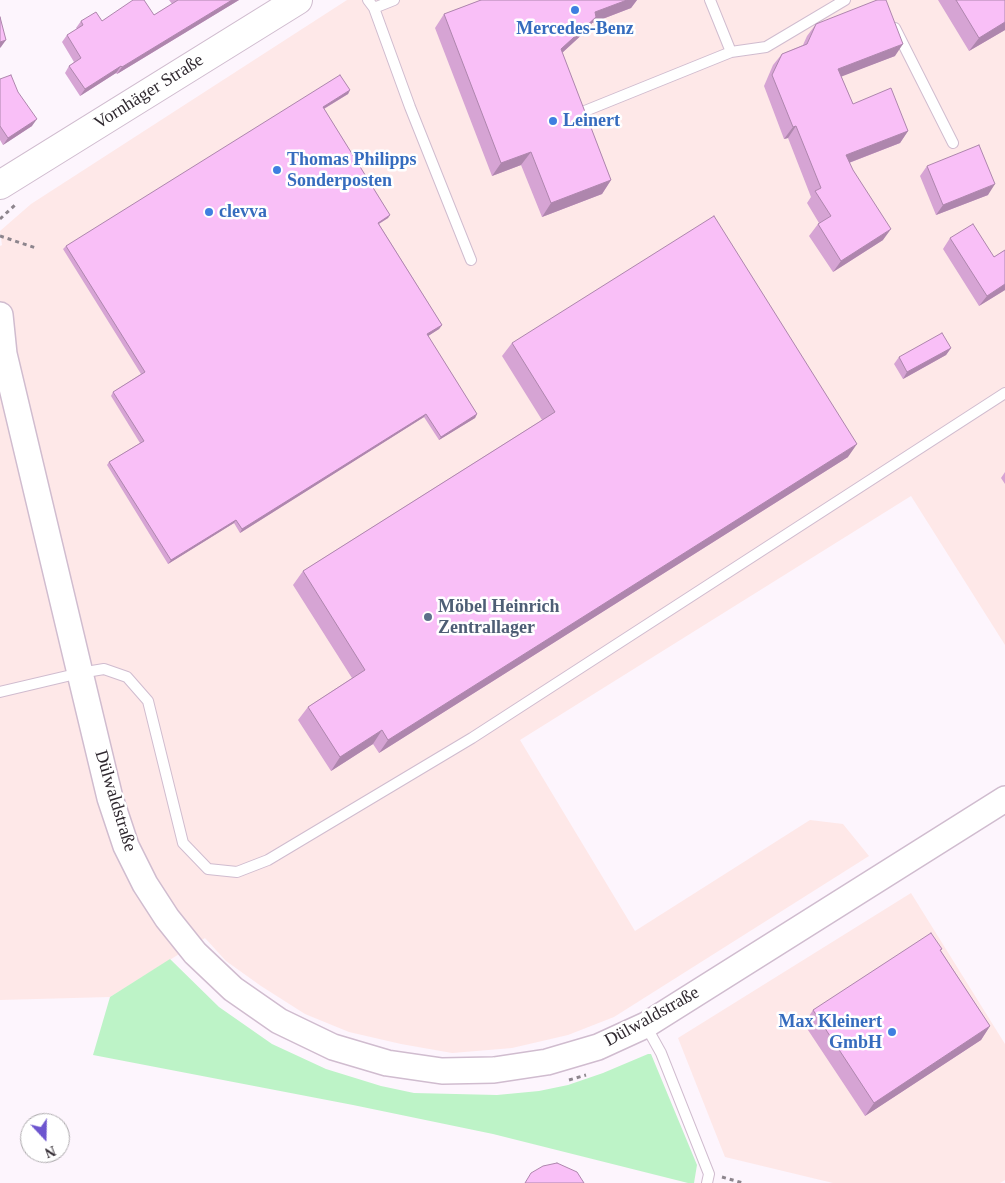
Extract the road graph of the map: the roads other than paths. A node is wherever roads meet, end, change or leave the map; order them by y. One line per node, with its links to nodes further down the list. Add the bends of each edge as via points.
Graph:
1 (298, 0): 10 (main road, Vornhäger Straße)
2 (394, 0): 5 (lane)
3 (710, 0): 7 (lane)
4 (845, 0): 7 (lane, via 766,47)
5 (371, 4): 11 (lane)
6 (890, 17): 9 (lane)
7 (731, 52): 8 (lane)
8 (580, 113)
9 (954, 143)
10 (0, 185)
11 (471, 260)
12 (0, 315): 13 (street, Dülwaldstraße)
13 (2, 349): 15 (street, Dülwaldstraße)
14 (1005, 393): 15 (lane, via 472,738 268,860 237,872 208,869 183,843 148,701 127,677 104,669)
15 (80, 673): 16 (lane); 18 (street, Dülwaldstraße, via 110,798 126,846 145,884 195,953 233,989 280,1021 333,1047 386,1063 442,1071 494,1070 547,1062 598,1047)
16 (0, 692)
17 (1005, 799): 18 (street, Dülwaldstraße)
18 (646, 1025): 19 (lane, via 661,1053)
19 (708, 1178)

